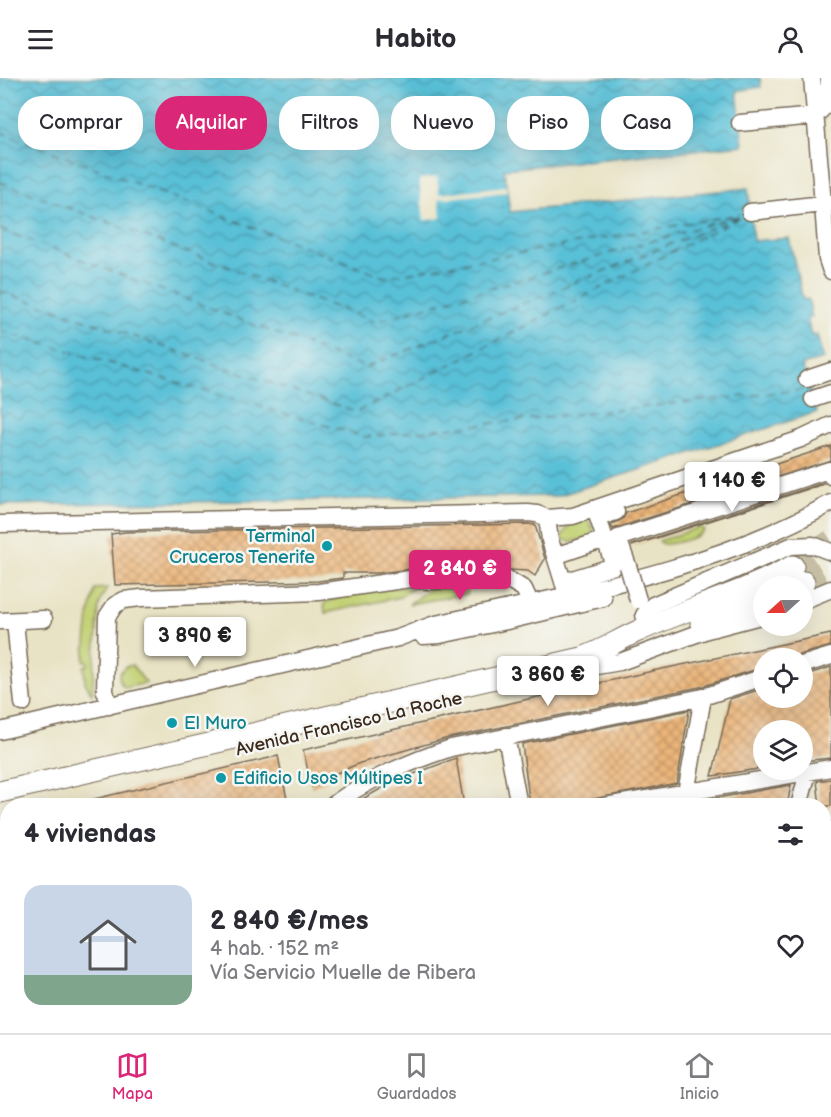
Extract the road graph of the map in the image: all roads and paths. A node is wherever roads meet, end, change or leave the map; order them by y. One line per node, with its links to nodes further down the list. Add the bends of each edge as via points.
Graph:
1 (818, 78): 3 (street)
2 (831, 100): 3 (street)
3 (815, 116): 4 (street); 5 (street)
4 (740, 123)
5 (827, 204): 6 (street); 7 (street, via 827,258)
6 (750, 212)
7 (831, 271)
8 (831, 371): 10 (street)
9 (831, 382): 10 (street)
10 (810, 389): 11 (street)
11 (831, 393)
12 (831, 425): 17 (street, via 801,439 573,516)
13 (831, 476): 20 (street, bridge, via 829,470 618,538 642,611 791,546 813,545)
14 (714, 479): 19 (street, via 598,518)
15 (831, 502): 25 (street, via 737,545 640,577)
16 (831, 509): 25 (street, via 794,529 643,587)
17 (548, 518): 18 (street, via 528,513); 21 (street)
18 (0, 524)
19 (601, 541): 21 (street); 25 (street, via 594,572)
20 (831, 552)
21 (555, 556): 25 (street)
22 (753, 586): 33 (main road, via 636,632)
23 (813, 586): 24 (street)
24 (831, 589)
25 (567, 594): 27 (street)
26 (753, 604): 33 (main road, via 653,636 606,660)
27 (534, 609): 37 (street, via 440,635 398,638); 37 (street, via 524,589 509,580 410,579 320,592 124,600 115,605 108,617 105,691)
28 (753, 618): 33 (street, Avenida Francisco La Roche, via 620,662)
29 (44, 619): 30 (street)
30 (8, 621): 36 (street)
31 (831, 656): 32 (street)
32 (813, 662)
33 (584, 663): 44 (main road, Avenida Francisco La Roche); 46 (main road, Avenida Francisco La Roche, via 388,715)
34 (753, 681): 35 (street)
35 (703, 697): 39 (street); 45 (street)
36 (23, 703)
37 (109, 706): 38 (street)
38 (0, 731)
39 (506, 736): 47 (street, via 426,757); 48 (street)
40 (831, 768): 41 (street)
41 (813, 771)
42 (762, 780): 45 (street)
43 (806, 780): 50 (street)
44 (0, 792)
45 (686, 793): 49 (street)
46 (30, 798)
47 (343, 798)
48 (518, 798)
49 (655, 798)
50 (801, 798)

